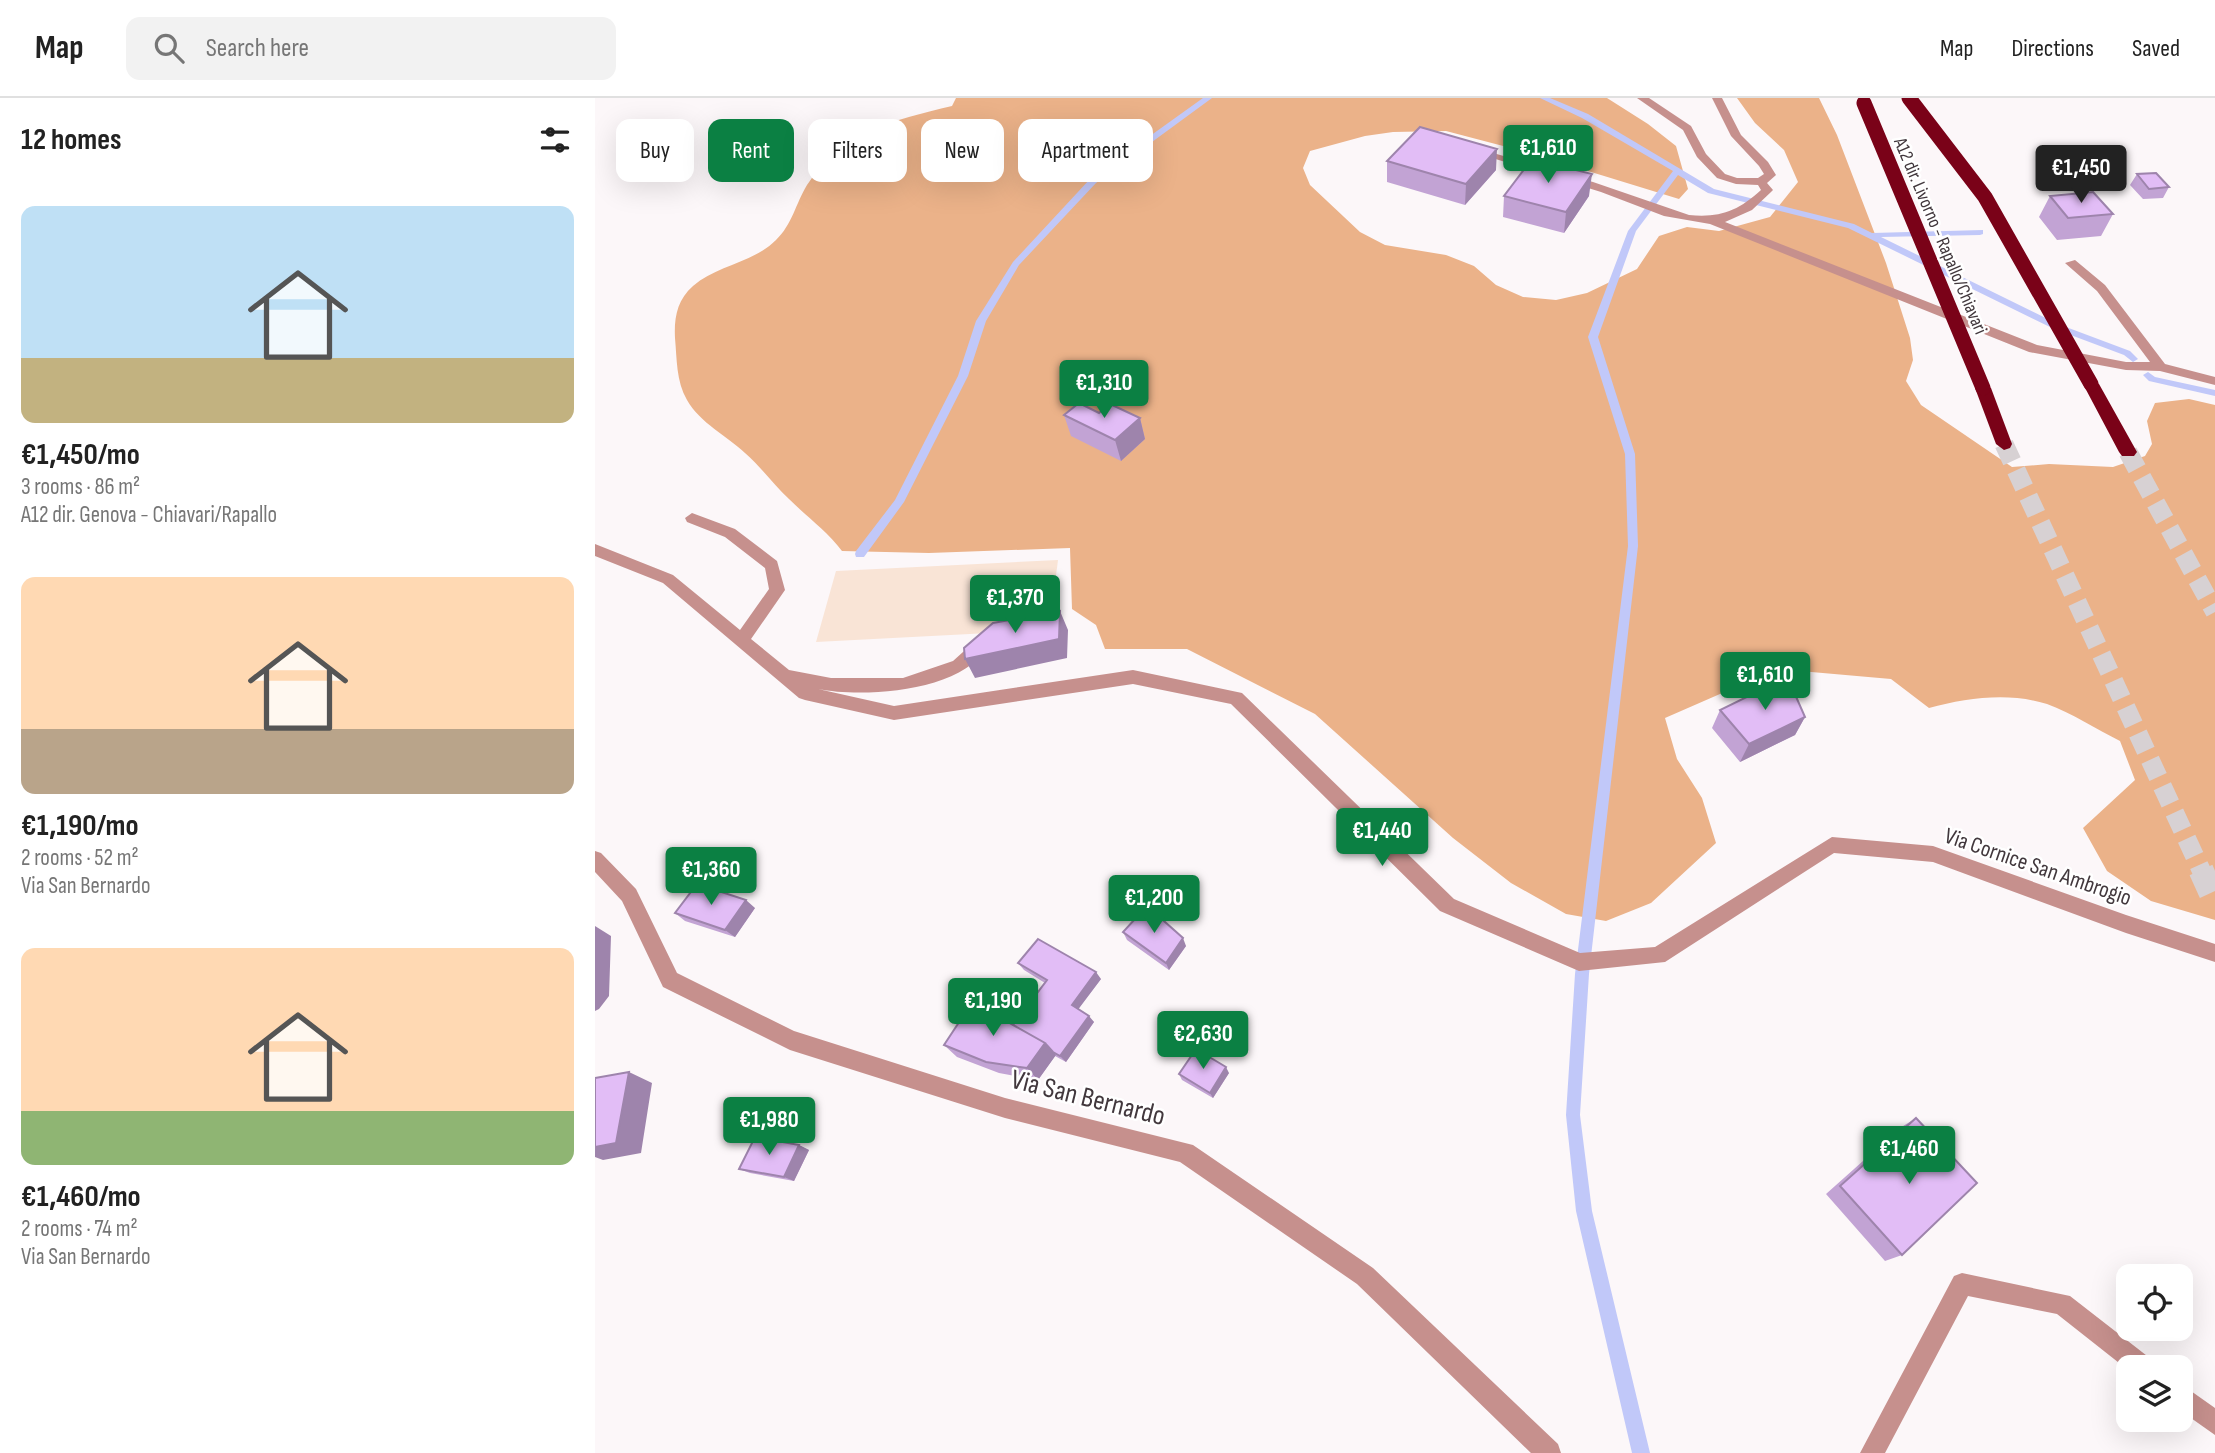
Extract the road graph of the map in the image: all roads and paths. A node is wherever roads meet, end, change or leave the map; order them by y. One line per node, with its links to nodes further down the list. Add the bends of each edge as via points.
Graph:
1 (1642, 98): 6 (street, via 1687,128 1701,155 1721,176)
2 (1717, 98): 6 (street, via 1736,136 1770,175)
3 (1909, 98): 12 (highway, bridge, via 1985,197)
4 (1862, 101): 11 (highway, A12 dir. Livorno - Rapallo/Chiavari, bridge)
5 (1462, 148): 7 (street, via 1611,192 1678,219)
6 (1761, 182): 7 (street, via 1767,190 1741,213)
7 (1710, 220): 9 (street, via 2033,349)
8 (2071, 263): 9 (street, via 2101,288)
9 (2160, 368): 10 (street)
10 (2215, 380)
11 (2004, 444)
12 (2128, 452)
13 (692, 518): 15 (street, via 730,533 772,565 778,590)
14 (595, 550): 15 (street, Via Cornice San Ambrogio, via 667,579)
15 (741, 640): 17 (street, Via Cornice San Ambrogio)
16 (979, 647): 17 (street, via 959,666 903,685 831,685)
17 (785, 676): 19 (street, Via Cornice San Ambrogio, via 805,693 894,713 1133,677 1236,698 1447,905 1579,962 1658,956 1832,845 1933,854)
18 (595, 859): 23 (street, Via San Bernardo, via 629,895 670,980 790,1040 1005,1108 1185,1153 1365,1276)
19 (2215, 953)
20 (2128, 1355): 24 (street, via 2062,1304 1962,1284)
21 (2193, 1406): 22 (street)
22 (2215, 1423)
23 (1549, 1453)
24 (1872, 1453)

